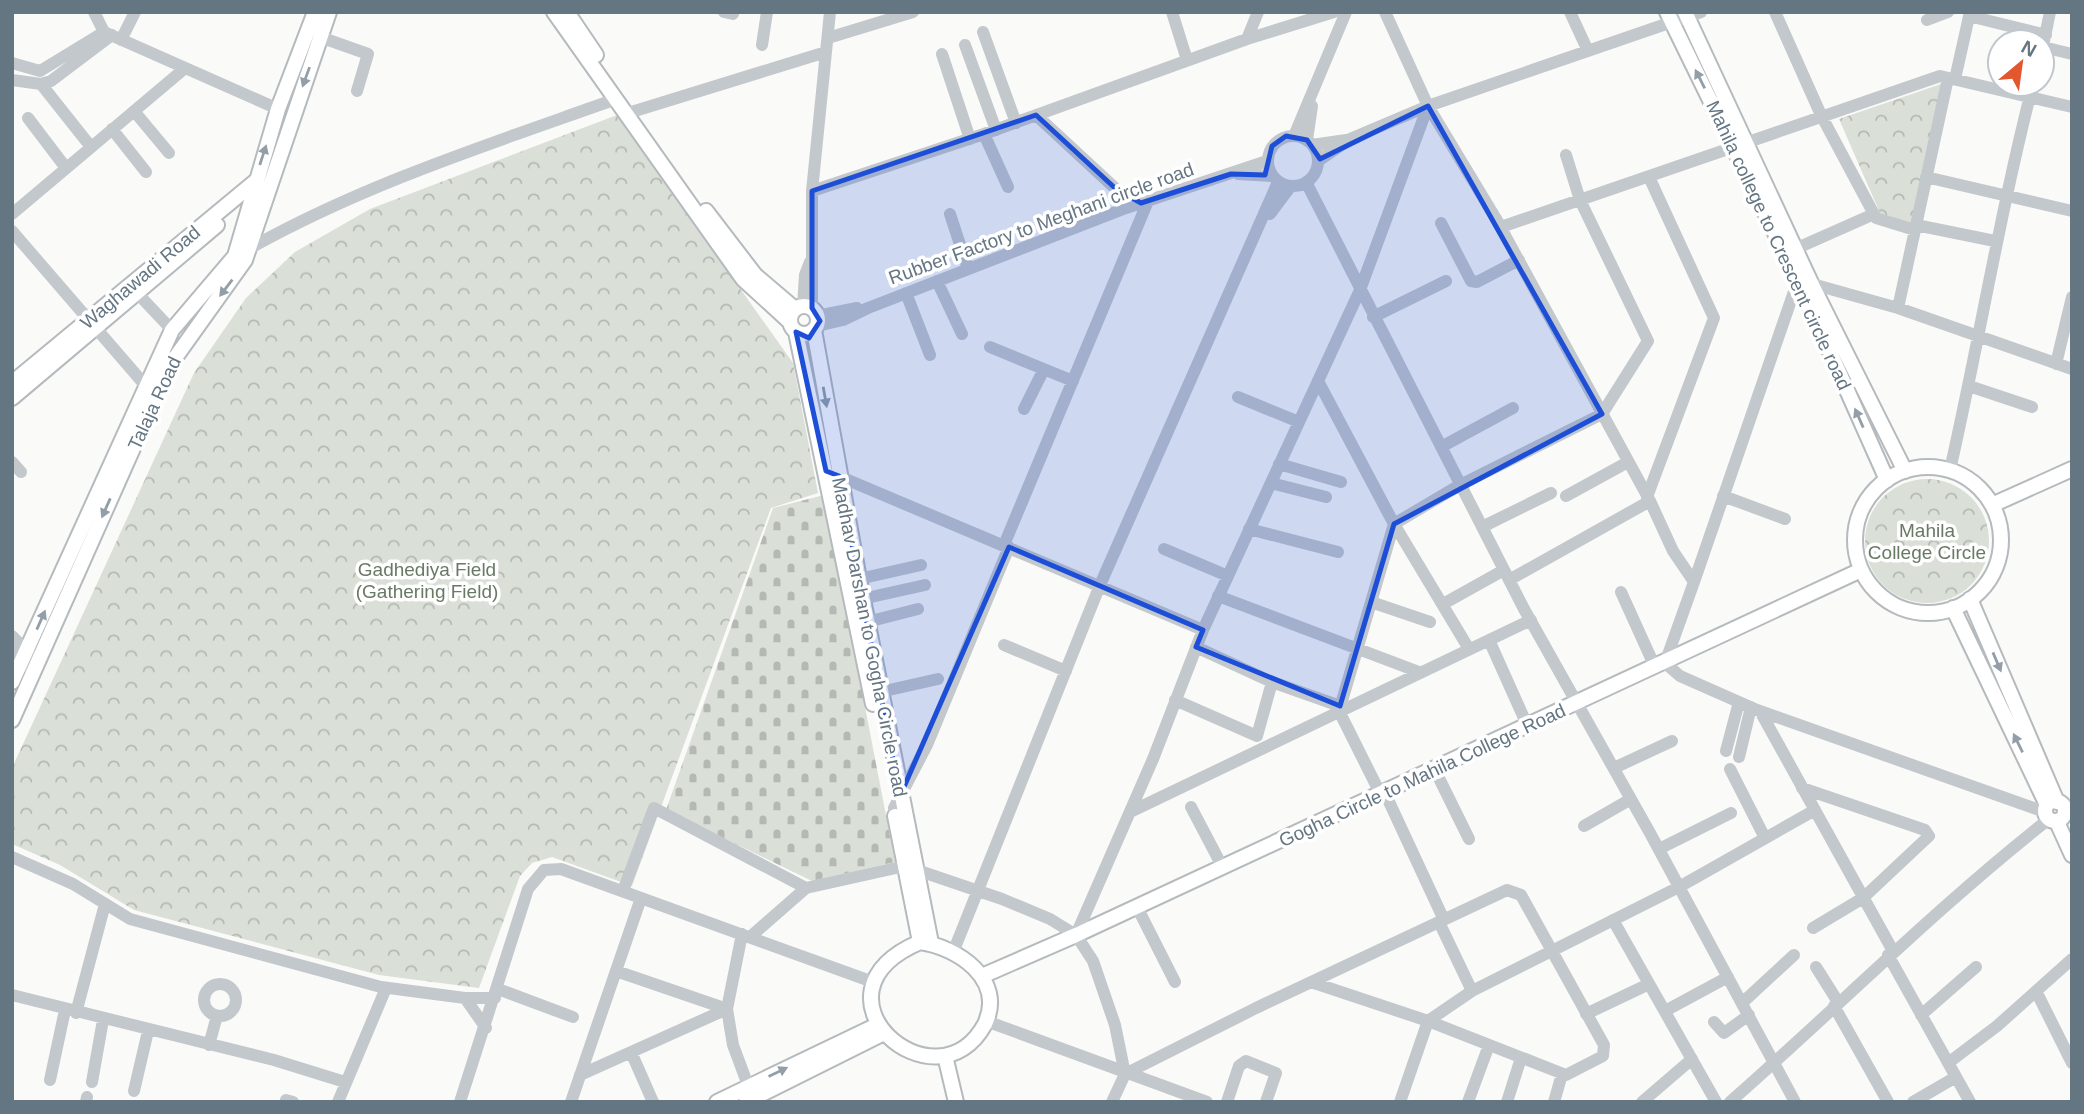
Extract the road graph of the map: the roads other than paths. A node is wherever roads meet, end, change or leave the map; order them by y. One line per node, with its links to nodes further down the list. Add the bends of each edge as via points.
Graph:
1 (94, 12): 24 (street)
2 (135, 12): 24 (street)
3 (316, 12): 46 (main road, Talaja Road)
4 (329, 12): 25 (main road, Talaja Road)
5 (554, 12): 43 (main road)
6 (567, 12): 48 (main road)
7 (767, 12): 28 (street)
8 (830, 12): 26 (street)
9 (913, 12): 26 (street)
10 (1172, 12): 33 (street)
11 (1258, 12): 27 (street)
12 (1334, 12): 27 (street)
13 (1346, 12): 57 (street, via 1313,91)
14 (1385, 12): 44 (street)
15 (1570, 12): 30 (street)
16 (1775, 12): 50 (street)
17 (1948, 12): 21 (street)
18 (1691, 14): 20 (street); 58 (main road, Mahila college to Crescent circle road)
19 (1969, 14): 22 (street); 36 (street)
20 (1669, 18): 30 (street); 58 (main road, Mahila college to Crescent circle road, one-way to 20)
21 (1927, 20)
22 (2004, 28)
23 (983, 32): 52 (street)
24 (112, 36): 34 (street, via 40,71); 35 (street); 38 (street)
25 (320, 37): 40 (street, via 368,54); 72 (main road, Talaja Road, one-way to 72)
26 (828, 38): 31 (street)
27 (1247, 39): 33 (street)
28 (762, 45)
29 (965, 45): 54 (street)
30 (1588, 51): 44 (street)
31 (826, 52): 48 (street); 73 (street)
32 (942, 54): 55 (street)
33 (1187, 60): 49 (street)
34 (12, 63)
35 (184, 69): 46 (street); 47 (street)
36 (1951, 79): 39 (street); 50 (street, via 1940,76); 68 (street)
37 (12, 80): 38 (street)
38 (41, 84): 59 (street)
39 (1986, 87)
40 (357, 91)
41 (2030, 98): 74 (street)
42 (2034, 98): 45 (street)
43 (616, 99): 48 (main road); 86 (street, via 431,165 304,217)
44 (1427, 106): 56 (street); 81 (street); 94 (street)
45 (2072, 107)
46 (278, 109): 72 (main road, Talaja Road, one-way to 46)
47 (134, 111): 53 (street); 60 (street)
48 (629, 112): 100 (main road, via 747,266)
49 (1036, 115): 52 (street); 76 (street, via 1099,174)
50 (1821, 115): 58 (street); 80 (street)
51 (28, 118): 64 (street)
52 (1016, 123): 54 (street)
53 (112, 129): 59 (street); 65 (street)
54 (990, 132): 55 (street); 71 (street)
55 (970, 139): 73 (street)
56 (1350, 139): 57 (street); 62 (street)
57 (1305, 140): 62 (street); 63 (street, via 1278,140)
58 (1741, 146): 67 (street); 87 (main road, Mahila college to Crescent circle road); 93 (main road, Mahila college to Crescent circle road)
59 (91, 147): 64 (street)
60 (169, 153)
61 (1566, 155): 75 (street)
62 (1318, 160): 70 (street)
63 (1267, 161): 66 (street, Rubber Factory to Meghani circle road); 69 (street)
64 (66, 168): 78 (street)
65 (146, 172)
66 (1231, 174): 69 (street); 76 (street, Rubber Factory to Meghani circle road)
67 (1649, 177): 75 (street); 138 (street, via 1714,318)
68 (1926, 177): 74 (street); 83 (street)
69 (1281, 181): 70 (street); 154 (street)
70 (1307, 182): 94 (street)
71 (1008, 187)
72 (261, 188): 86 (main road, Talaja Road); 88 (main road, Talaja Road); 96 (main road, Waghawadi Road); 101 (main road, Waghawadi Road)
73 (812, 191): 100 (street)
74 (2006, 196): 77 (street); 85 (street)
75 (1580, 200): 81 (street, via 1501,227); 120 (street, via 1648,341)
76 (1144, 202): 90 (street, Rubber Factory to Meghani circle road); 110 (street)
77 (2072, 211)
78 (12, 214)
79 (950, 214): 90 (street)
80 (1874, 214): 83 (street); 87 (street)
81 (1495, 217): 89 (street)
82 (1441, 223): 89 (street, via 1471,281)
83 (1915, 227): 85 (street); 98 (street)
84 (12, 232): 101 (street)
85 (1995, 241): 104 (street)
86 (249, 248): 88 (street); 114 (main road, Talaja Road, one-way to 114, via 239,271)
87 (1795, 249): 93 (main road, Mahila college to Crescent circle road)
88 (235, 256): 102 (main road, Talaja Road)
89 (1519, 260): 120 (street)
90 (968, 269): 91 (street, Rubber Factory to Meghani circle road)
91 (937, 281): 95 (street, Rubber Factory to Meghani circle road); 103 (street)
92 (1446, 281): 99 (street)
93 (1805, 283): 98 (street); 127 (main road, Mahila college to Crescent circle road); 130 (main road, Mahila college to Crescent circle road, one-way to 93); 137 (street)
94 (1360, 290): 99 (street); 111 (street)
95 (906, 293): 100 (street, Rubber Factory to Meghani circle road, via 868,308); 106 (street)
96 (138, 294): 101 (main road, Waghawadi Road); 102 (street)
97 (2072, 298): 107 (street)
98 (1898, 308): 104 (street)
99 (1373, 317): 122 (street)
100 (805, 318): 128 (main road, Madhav Darshan to Gogha Circle road)
101 (93, 324): 112 (main road, Waghawadi Road); 114 (street); 116 (main road, Waghawadi Road)
102 (172, 330): 114 (main road, Talaja Road)
103 (962, 334)
104 (1980, 338): 107 (street); 113 (street)
105 (990, 347): 108 (street)
106 (930, 355)
107 (2056, 364): 109 (street)
108 (1044, 369): 110 (street); 119 (street)
109 (2072, 369)
110 (1073, 381): 144 (street)
111 (1318, 381): 121 (street); 141 (street)
112 (12, 383)
113 (1969, 386): 117 (street); 125 (street)
114 (151, 392): 129 (main road, Talaja Road)
115 (1238, 397): 121 (street)
116 (12, 398)
117 (2032, 407)
118 (1513, 408): 122 (street)
119 (1024, 409)
120 (1602, 414): 123 (street); 133 (street)
121 (1299, 422): 124 (street)
122 (1441, 447): 133 (street)
123 (1628, 462): 136 (street); 138 (street)
124 (1279, 464): 131 (street); 132 (street)
125 (1950, 470): 127 (main road, via 1925,467); 139 (main road, via 1974,484)
126 (2072, 470): 139 (main road)
127 (1905, 471): 130 (main road)
128 (832, 474): 144 (street); 151 (main road, Madhav Darshan to Gogha Circle road); 197 (main road, Madhav Darshan to Gogha Circle road)
129 (113, 477): 173 (main road, Talaja Road, one-way to 129); 175 (main road, Talaja Road, one-way to 175)
130 (1887, 480): 148 (main road, via 1865,502 1856,524)
131 (1341, 482)
132 (1270, 483): 135 (street); 143 (street)
133 (1460, 485): 141 (street); 142 (street)
134 (1551, 493): 142 (street)
135 (1326, 496)
136 (1566, 496)
137 (1723, 496): 140 (street); 152 (street)
138 (1649, 499): 149 (street); 152 (street, via 1673,551)
139 (1992, 505): 158 (main road, via 2000,527 2000,551 1994,573)
140 (1785, 519)
141 (1394, 524): 159 (street); 160 (street)
142 (1482, 527): 149 (street)
143 (1249, 529): 146 (street); 150 (street)
144 (1006, 546): 154 (street); 197 (street, via 927,745)
145 (1164, 549): 150 (street)
146 (1339, 552)
147 (920, 565): 151 (street)
148 (1861, 570): 161 (main road, via 1874,590 1892,604 1914,612); 174 (main road, Gogha Circle to Mahila College Road)
149 (1507, 575): 160 (street); 163 (street)
150 (1228, 576): 156 (street)
151 (859, 579): 157 (main road, Madhav Darshan to Gogha Circle road)
152 (1694, 582): 174 (street)
153 (925, 585): 157 (street)
154 (1100, 585): 166 (street); 176 (street)
155 (1621, 592): 174 (street)
156 (1218, 596): 166 (street); 171 (street)
157 (862, 598): 164 (main road, Madhav Darshan to Gogha Circle road)
158 (1970, 599): 161 (main road); 199 (main road, one-way to 199)
159 (1371, 602): 165 (street); 171 (street)
160 (1443, 604): 172 (street)
161 (1953, 608): 199 (main road, one-way to 161)
162 (918, 609): 164 (street)
163 (1531, 620): 168 (street); 183 (street)
164 (867, 622): 181 (main road, Madhav Darshan to Gogha Circle road)
165 (1430, 622)
166 (1203, 630): 170 (street)
167 (12, 636): 173 (street)
168 (1489, 639): 172 (street); 187 (street)
169 (1004, 645): 176 (street)
170 (1196, 647): 180 (street); 182 (street)
171 (1358, 648): 177 (street); 185 (street)
172 (1469, 649): 177 (street)
173 (20, 654): 175 (street); 179 (main road, Talaja Road)
174 (1660, 665): 183 (main road, Gogha Circle to Mahila College Road); 184 (street)
175 (35, 668): 186 (main road, Talaja Road)
176 (1066, 671): 215 (street)
177 (1419, 672): 185 (street)
178 (938, 680): 181 (street)
179 (12, 682)
180 (1272, 682): 182 (street, via 1257,736); 185 (street)
181 (880, 692): 197 (main road, Madhav Darshan to Gogha Circle road)
182 (1175, 700): 201 (street)
183 (1578, 703): 187 (main road, Gogha Circle to Mahila College Road); 191 (street)
184 (1750, 707): 189 (street); 190 (street); 194 (street); 199 (street)
185 (1340, 708): 195 (street); 201 (street)
186 (12, 720)
187 (1528, 727): 192 (main road, Gogha Circle to Mahila College Road)
188 (1672, 741): 191 (street)
189 (1726, 751)
190 (1739, 757)
191 (1614, 768): 196 (street)
192 (1435, 769): 195 (main road, Gogha Circle to Mahila College Road); 206 (street)
193 (1730, 769): 205 (street)
194 (1802, 788): 200 (street); 217 (street, via 1928,833 1928,838)
195 (1383, 794): 210 (main road, Gogha Circle to Mahila College Road); 221 (street)
196 (1631, 799): 203 (street); 207 (street)
197 (897, 802): 211 (main road, Madhav Darshan to Gogha Circle road)
198 (1191, 807): 210 (street)
199 (2060, 809): 204 (main road); 208 (main road); 228 (street)
200 (1815, 810): 205 (street); 217 (street)
201 (1130, 812): 223 (street)
202 (1731, 813): 207 (street)
203 (1584, 826)
204 (2072, 833)
205 (1765, 838): 212 (street)
206 (1469, 839)
207 (1659, 849): 212 (street)
208 (2072, 855)
209 (12, 856): 218 (street)
210 (1222, 866): 219 (main road, Gogha Circle to Mahila College Road)
211 (911, 868): 213 (street); 215 (street); 225 (main road, Madhav Darshan to Gogha Circle road)
212 (1679, 887): 220 (street); 235 (street)
213 (806, 888): 214 (street, via 654,808); 224 (street)
214 (623, 891): 216 (street); 243 (street, via 561,869 544,870 528,889)
215 (979, 891): 223 (street, via 1051,919); 226 (street)
216 (641, 898): 224 (street); 233 (street)
217 (1863, 898): 222 (street); 228 (street)
218 (105, 904): 240 (street, via 130,919); 250 (street)
219 (1137, 907): 223 (main road, Gogha Circle to Mahila College Road); 237 (street)
220 (1614, 920): 227 (street); 239 (street)
221 (1441, 921): 227 (street, via 1514,890); 238 (street); 241 (street)
222 (1813, 928)
223 (1076, 935): 234 (main road, Gogha Circle to Mahila College Road); 271 (street, via 1093,961 1115,1025)
224 (746, 936): 236 (street); 247 (street)
225 (925, 943): 226 (main road); 236 (main road, via 893,956)
226 (954, 950): 234 (main road)
227 (1552, 951): 241 (street); 251 (street)
228 (1890, 953): 246 (street); 252 (street)
229 (1794, 955): 248 (street)
230 (2072, 959): 242 (street)
231 (1816, 967): 246 (street)
232 (1976, 967): 252 (street)
233 (616, 971): 247 (street); 273 (street)
234 (982, 976): 256 (main road, via 988,999)
235 (1728, 977): 248 (street); 249 (street)
236 (873, 982): 260 (main road, via 869,999)
237 (1175, 982)
238 (1311, 982): 257 (street); 271 (street)
239 (1649, 984): 249 (street); 251 (street)
240 (386, 988): 245 (street); 277 (street)
241 (1472, 991): 257 (street)
242 (2036, 991): 266 (street); 270 (street)
243 (496, 993): 245 (street); 254 (street); 259 (street)
244 (12, 995): 250 (street)
245 (465, 998): 259 (street)
246 (1836, 1004): 269 (street); 298 (street)
247 (727, 1009): 264 (street); 279 (street, via 733,1045)
248 (1745, 1009): 258 (street, via 1724,1033); 269 (street)
249 (1665, 1010): 267 (street)
250 (70, 1012): 255 (street); 275 (street)
251 (1586, 1014): 272 (street, via 1604,1045 1603,1056 1570,1075)
252 (1921, 1015): 270 (street)
253 (217, 1016): 262 (street)
254 (573, 1017)
255 (103, 1020): 261 (street); 276 (street)
256 (986, 1021): 268 (main road, via 975,1040); 271 (street)
257 (1429, 1021): 263 (street); 291 (street)
258 (1714, 1023)
259 (486, 1028): 282 (street)
260 (879, 1030): 268 (main road, via 915,1059); 279 (main road)
261 (148, 1031): 262 (street); 278 (street)
262 (209, 1045): 277 (street)
263 (1489, 1045): 265 (street); 292 (street)
264 (631, 1052): 273 (street); 284 (street)
265 (1521, 1058): 272 (street); 293 (street)
266 (2071, 1058)
267 (1692, 1059): 280 (street); 295 (street)
268 (946, 1060): 286 (main road)
269 (1774, 1062): 296 (street); 297 (street)
270 (1948, 1063): 274 (street)
271 (1125, 1074): 287 (street); 288 (street)
272 (1562, 1074): 294 (street)
273 (580, 1075): 283 (street)
274 (1956, 1077): 299 (street); 300 (street)
275 (50, 1080)
276 (92, 1082)
277 (345, 1082): 281 (street)
278 (134, 1091)
279 (751, 1097): 285 (main road)
280 (1650, 1099)
281 (338, 1102)
282 (460, 1102)
283 (571, 1102)
284 (653, 1102)
285 (717, 1102)
286 (956, 1102)
287 (1112, 1102)
288 (1207, 1102)
289 (1227, 1102): 290 (street, via 1239,1066 1246,1061 1276,1073)
290 (1266, 1102)
291 (1400, 1102)
292 (1468, 1102)
293 (1507, 1102)
294 (1554, 1102)
295 (1716, 1102)
296 (1730, 1102)
297 (1795, 1102)
298 (1888, 1102)
299 (1913, 1102)
300 (1970, 1102)

